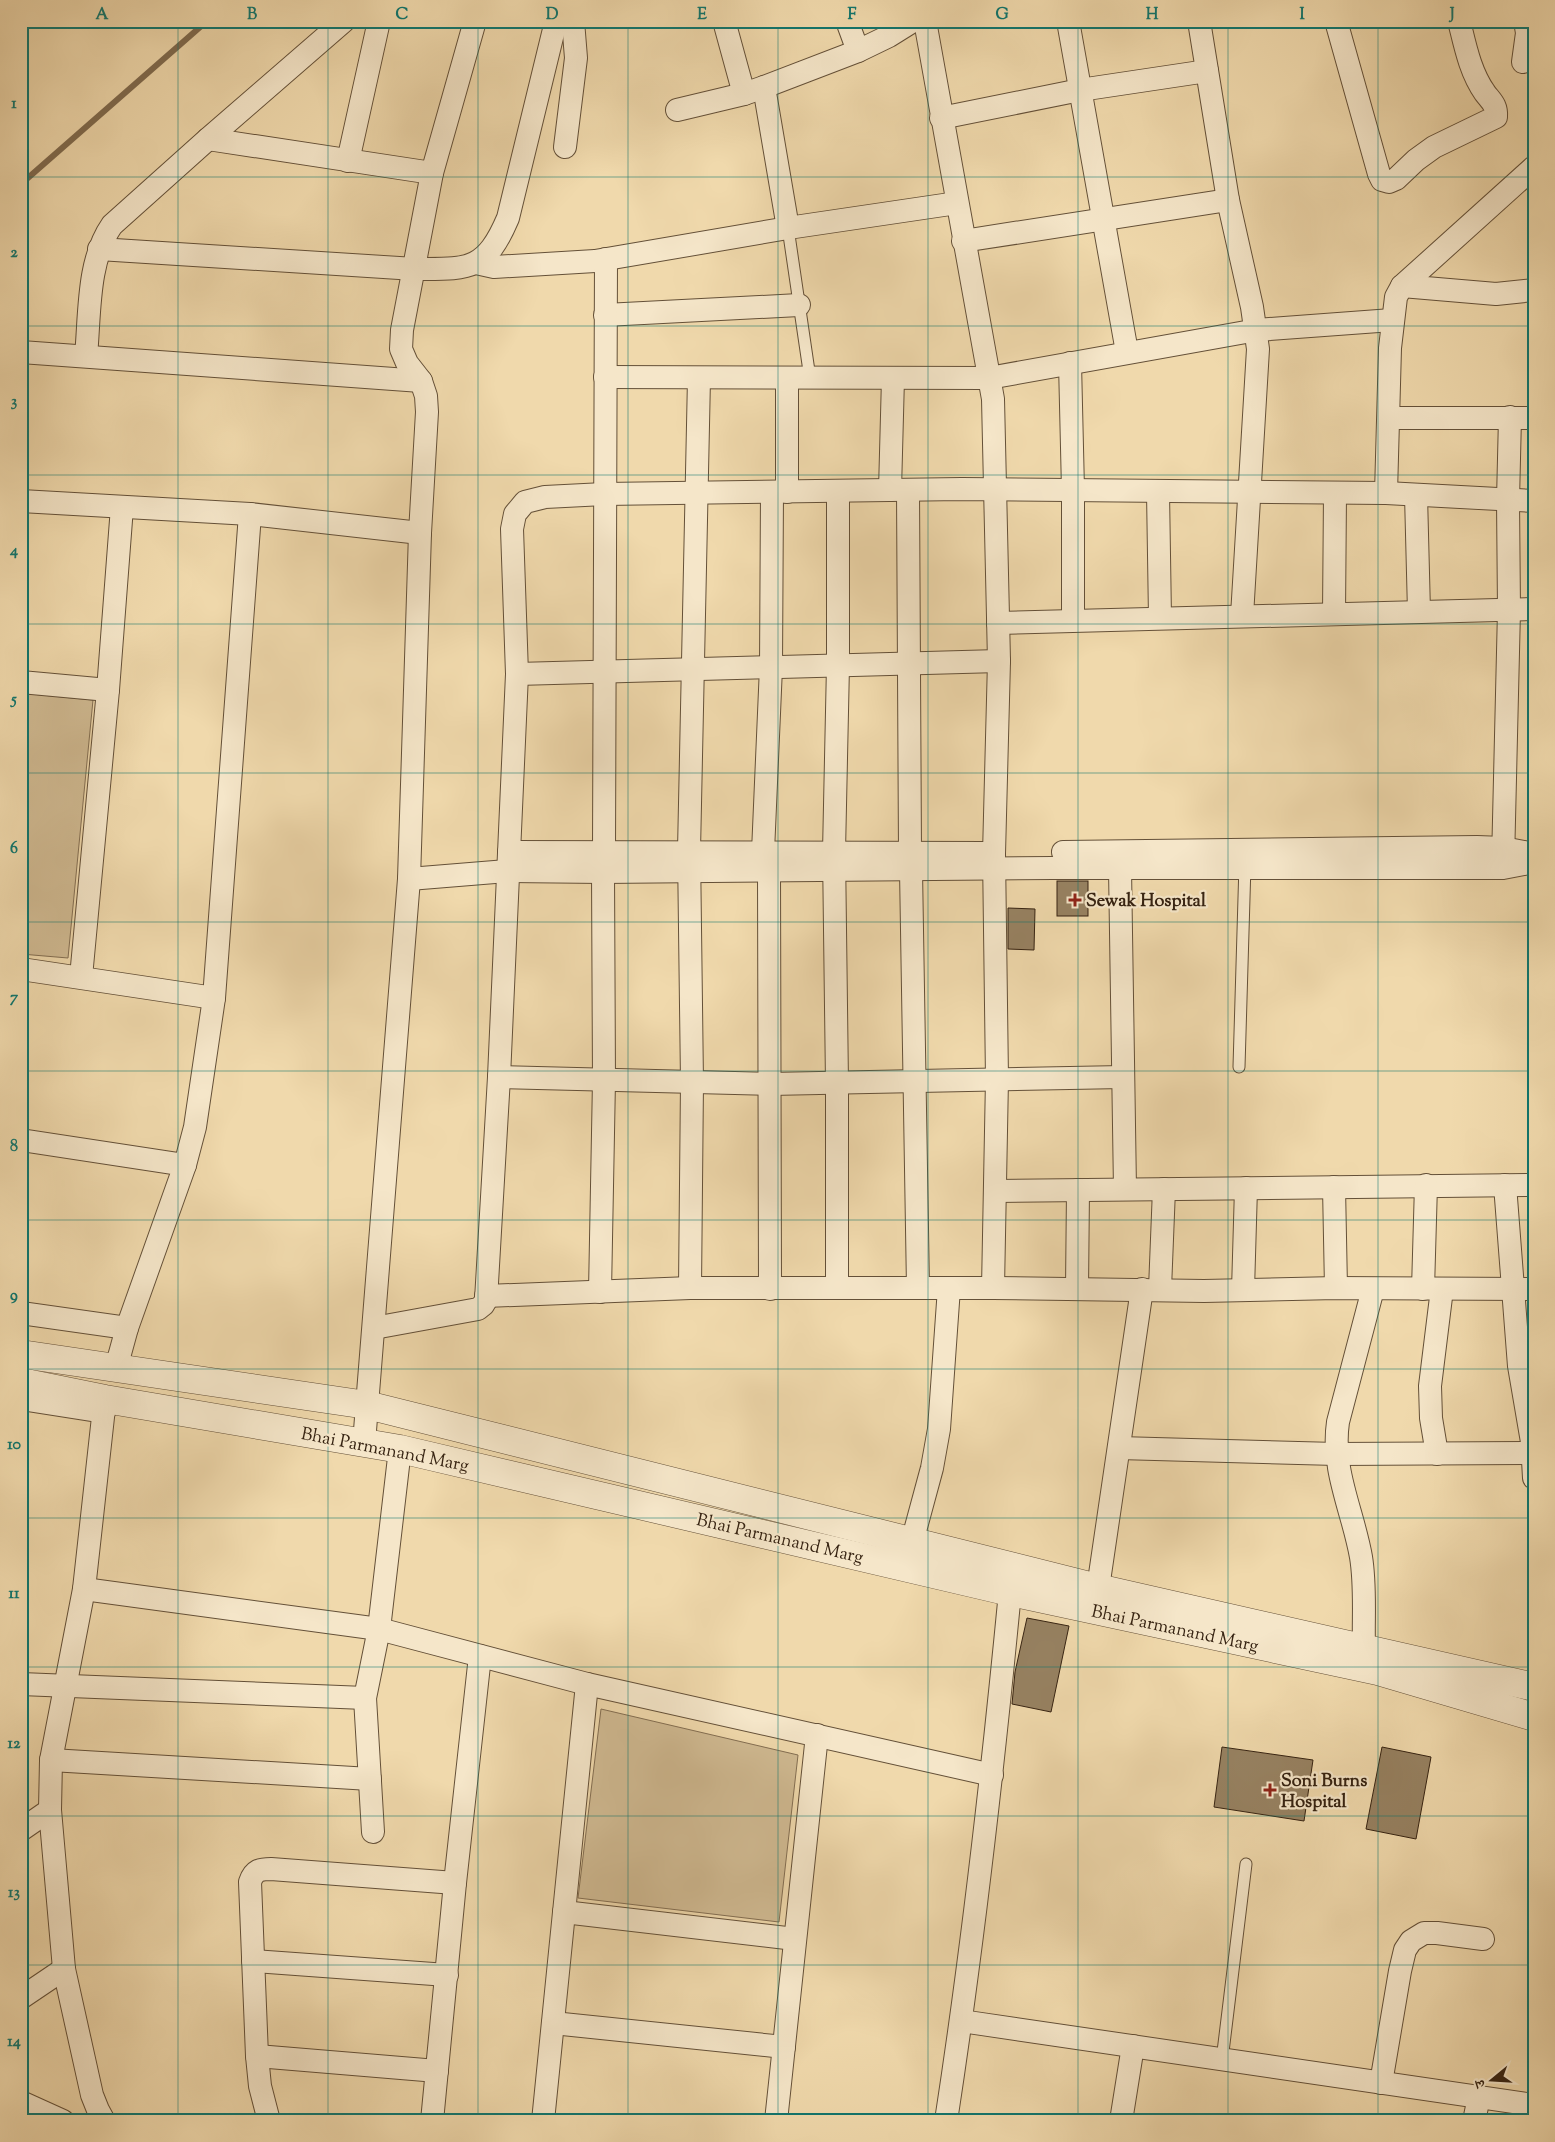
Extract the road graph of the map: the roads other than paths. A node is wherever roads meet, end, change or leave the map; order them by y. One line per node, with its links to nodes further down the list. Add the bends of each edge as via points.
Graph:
1 (344, 21): 22 (street)
2 (379, 21): 24 (street)
3 (475, 21): 26 (street)
4 (556, 21): 34 (street, via 508,218 499,238)
5 (573, 21): 23 (street, via 576,58)
6 (724, 21): 18 (street)
7 (847, 21): 15 (street)
8 (912, 21): 15 (street)
9 (925, 21): 21 (street)
10 (1068, 21): 19 (street)
11 (1199, 21): 17 (street)
12 (1336, 21): 13 (street, via 1379,174 1382,180 1389,182 1434,147 1496,117 1495,104 1478,82 1471,66)
13 (1459, 21)
14 (1525, 21): 16 (street, via 1528,33)
15 (858, 51): 18 (street)
16 (1523, 62)
17 (1207, 71): 19 (street); 27 (street)
18 (754, 90): 20 (street); 30 (street)
19 (1080, 90): 21 (street); 29 (street)
20 (677, 110)
21 (941, 118): 28 (street)
22 (208, 139): 24 (street); 32 (street, via 112,225)
23 (565, 147)
24 (348, 160): 26 (street)
25 (1534, 167): 36 (street)
26 (432, 174): 35 (street)
27 (1228, 200): 29 (street); 41 (street)
28 (956, 203): 30 (street); 31 (street)
29 (1104, 220): 31 (street); 43 (street)
30 (788, 228): 33 (street); 38 (lane)
31 (964, 241): 51 (street)
32 (99, 249): 35 (street); 44 (street)
33 (606, 259): 34 (street, via 514,267); 39 (street)
34 (476, 263): 35 (street, via 460,269)
35 (414, 268): 52 (street, via 401,349 407,363)
36 (1402, 286): 37 (street, via 1496,294); 40 (street, via 1396,297)
37 (1534, 290)
38 (799, 305): 39 (street); 49 (lane)
39 (606, 316): 46 (street)
40 (1392, 320): 41 (street); 54 (street)
41 (1256, 330): 43 (street); 63 (street, via 1258,349)
42 (21, 352): 44 (street)
43 (1127, 352): 45 (street)
44 (86, 356): 52 (street)
45 (1070, 363): 51 (street); 58 (street)
46 (605, 378): 47 (street); 65 (street)
47 (698, 378): 48 (street); 62 (street)
48 (787, 378): 49 (street); 60 (street)
49 (810, 378): 50 (street)
50 (893, 378): 51 (street); 56 (street)
51 (989, 378): 57 (street, via 993,399)
52 (421, 380): 73 (street, via 427,412)
53 (1510, 417): 54 (street); 55 (street); 68 (street)
54 (1389, 418): 64 (street)
55 (1534, 418)
56 (899, 490): 57 (street); 59 (street); 83 (street)
57 (995, 490): 58 (street); 81 (street)
58 (1074, 490): 61 (street); 80 (street)
59 (838, 491): 60 (street); 84 (street)
60 (779, 492): 62 (street); 85 (street)
61 (1158, 492): 63 (street); 79 (street)
62 (697, 493): 65 (street); 86 (street)
63 (1250, 493): 66 (street); 78 (street)
64 (1386, 493): 66 (street); 67 (street)
65 (604, 494): 87 (street); 88 (street, via 545,497 524,502 515,514 512,530)
66 (1335, 494): 77 (street)
67 (1416, 495): 68 (street); 76 (street)
68 (1508, 500): 70 (street); 75 (street)
69 (21, 501): 71 (street)
70 (1534, 501)
71 (122, 507): 72 (street); 90 (street)
72 (250, 514): 73 (street); 107 (street)
73 (420, 533): 104 (street)
74 (1534, 609): 75 (street)
75 (1509, 610): 76 (street); 92 (street)
76 (1419, 612): 77 (street)
77 (1334, 614): 78 (street)
78 (1242, 616): 79 (street)
79 (1160, 618): 80 (street)
80 (1073, 620): 81 (street)
81 (998, 623): 82 (street)
82 (999, 661): 83 (street); 100 (street)
83 (910, 663): 84 (street); 99 (street)
84 (838, 665): 85 (street); 98 (street)
85 (771, 667): 86 (street); 97 (street)
86 (694, 669): 87 (street); 96 (street)
87 (605, 671): 88 (street); 101 (street)
88 (517, 674): 95 (street)
89 (21, 682): 90 (street)
90 (108, 690): 106 (street)
91 (1534, 854): 92 (street)
92 (1503, 858): 94 (street); 102 (street)
93 (1168, 859): 94 (street); 100 (street); 103 (street)
94 (1245, 859): 108 (lane)
95 (508, 861): 101 (street); 104 (street); 109 (street)
96 (689, 861): 97 (street); 101 (street); 114 (street)
97 (766, 861): 98 (street); 116 (street)
98 (834, 861): 99 (street); 115 (street)
99 (911, 861): 100 (street); 113 (street)
100 (994, 861): 103 (street); 112 (street)
101 (604, 862): 111 (street)
102 (1534, 862)
103 (1120, 868): 110 (street)
104 (409, 879): 145 (street)
105 (21, 969): 106 (street)
106 (82, 978): 107 (street)
107 (214, 998): 118 (street, via 195,1127)
108 (1239, 1067)
109 (500, 1077): 111 (street); 142 (street)
110 (1123, 1077): 112 (street); 124 (street)
111 (604, 1080): 114 (street); 141 (street)
112 (996, 1080): 113 (street); 127 (street)
113 (915, 1081): 115 (street); 130 (street)
114 (692, 1082): 116 (street); 128 (street)
115 (837, 1083): 116 (street); 129 (street)
116 (770, 1084): 134 (street)
117 (21, 1140): 118 (street)
118 (185, 1165): 144 (street)
119 (1505, 1185): 120 (street); 121 (street); 140 (street)
120 (1534, 1185)
121 (1426, 1186): 122 (street); 138 (street)
122 (1334, 1187): 123 (street); 133 (street)
123 (1246, 1188): 125 (street); 139 (street)
124 (1125, 1189): 125 (street); 126 (street)
125 (1164, 1189): 136 (street)
126 (1078, 1190): 127 (street); 135 (street)
127 (995, 1191): 132 (street)
128 (690, 1288): 134 (street); 141 (street)
129 (837, 1288): 130 (street); 134 (street)
130 (918, 1288): 131 (street)
131 (949, 1288): 132 (street); 159 (street, via 939,1429)
132 (993, 1288): 135 (street)
133 (1336, 1288): 137 (street); 139 (street)
134 (770, 1289)
135 (1077, 1289): 136 (street)
136 (1151, 1289): 139 (street); 154 (street)
137 (1373, 1289): 138 (street); 156 (street, via 1338,1422)
138 (1432, 1289): 140 (street); 157 (street, via 1430,1386)
139 (1244, 1290)
140 (1523, 1290): 153 (street, via 1518,1366)
141 (600, 1292): 142 (street)
142 (486, 1296): 145 (street, via 478,1308)
143 (21, 1313): 144 (street)
144 (127, 1328): 147 (street)
145 (374, 1328): 151 (street)
146 (21, 1354): 147 (street, Bhai Parmanand Marg)
147 (116, 1368): 151 (street, Bhai Parmanand Marg)
148 (21, 1382): 150 (street, Bhai Parmanand Marg)
149 (21, 1399): 150 (street)
150 (104, 1405): 152 (street, Bhai Parmanand Marg); 162 (street)
151 (367, 1406): 152 (street); 159 (street, Bhai Parmanand Marg)
152 (364, 1443): 155 (street, Bhai Parmanand Marg)
153 (1533, 1446): 157 (street); 158 (street)
154 (1119, 1448): 156 (street); 161 (street)
155 (400, 1449): 160 (street, Bhai Parmanand Marg); 163 (street)
156 (1336, 1454): 157 (street); 164 (street, via 1363,1573)
157 (1437, 1454)
158 (1534, 1478)
159 (912, 1542): 160 (street, Bhai Parmanand Marg)
160 (1013, 1580): 161 (street, Bhai Parmanand Marg); 171 (street, Bhai Parmanand Marg, via 1378,1671); 174 (street)
161 (1098, 1588): 164 (street, Bhai Parmanand Marg)
162 (84, 1589): 163 (street); 167 (street)
163 (379, 1630): 165 (street); 170 (street)
164 (1364, 1649): 168 (street, Bhai Parmanand Marg)
165 (480, 1656): 166 (street); 180 (street)
166 (587, 1684): 172 (street); 181 (street)
167 (64, 1686): 169 (street); 170 (street); 173 (street)
168 (1534, 1687)
169 (24, 1688)
170 (365, 1698): 175 (street)
171 (1534, 1717)
172 (817, 1735): 174 (street); 182 (street)
173 (51, 1760): 175 (street); 176 (street)
174 (992, 1775): 188 (street)
175 (370, 1779): 178 (street)
176 (50, 1810): 177 (street); 185 (street)
177 (21, 1830)
178 (373, 1832)
179 (1246, 1864): 193 (lane)
180 (455, 1883): 184 (street, via 261,1869 253,1874 250,1882); 186 (street)
181 (564, 1912): 182 (street); 189 (street)
182 (795, 1939): 191 (street)
183 (1483, 1939): 195 (street, via 1436,1933 1424,1934 1411,1941 1405,1950 1400,1971)
184 (253, 1961): 186 (street); 192 (street)
185 (64, 1969): 187 (street); 200 (street, via 92,2094)
186 (447, 1974): 194 (street)
187 (21, 1998)
188 (962, 2021): 190 (street); 205 (street)
189 (553, 2023): 191 (street); 203 (street)
190 (1134, 2046): 193 (street); 206 (street)
191 (784, 2047): 204 (street)
192 (257, 2056): 194 (street); 201 (street)
193 (1222, 2060): 195 (street)
194 (437, 2071): 202 (street)
195 (1381, 2083): 196 (street)
196 (1479, 2097): 198 (street); 207 (street)
197 (21, 2102): 199 (street)
198 (1534, 2105)
199 (63, 2121)
200 (104, 2121)
201 (269, 2121)
202 (432, 2121)
203 (543, 2121)
204 (776, 2121)
205 (946, 2121)
206 (1121, 2121)
207 (1474, 2121)

